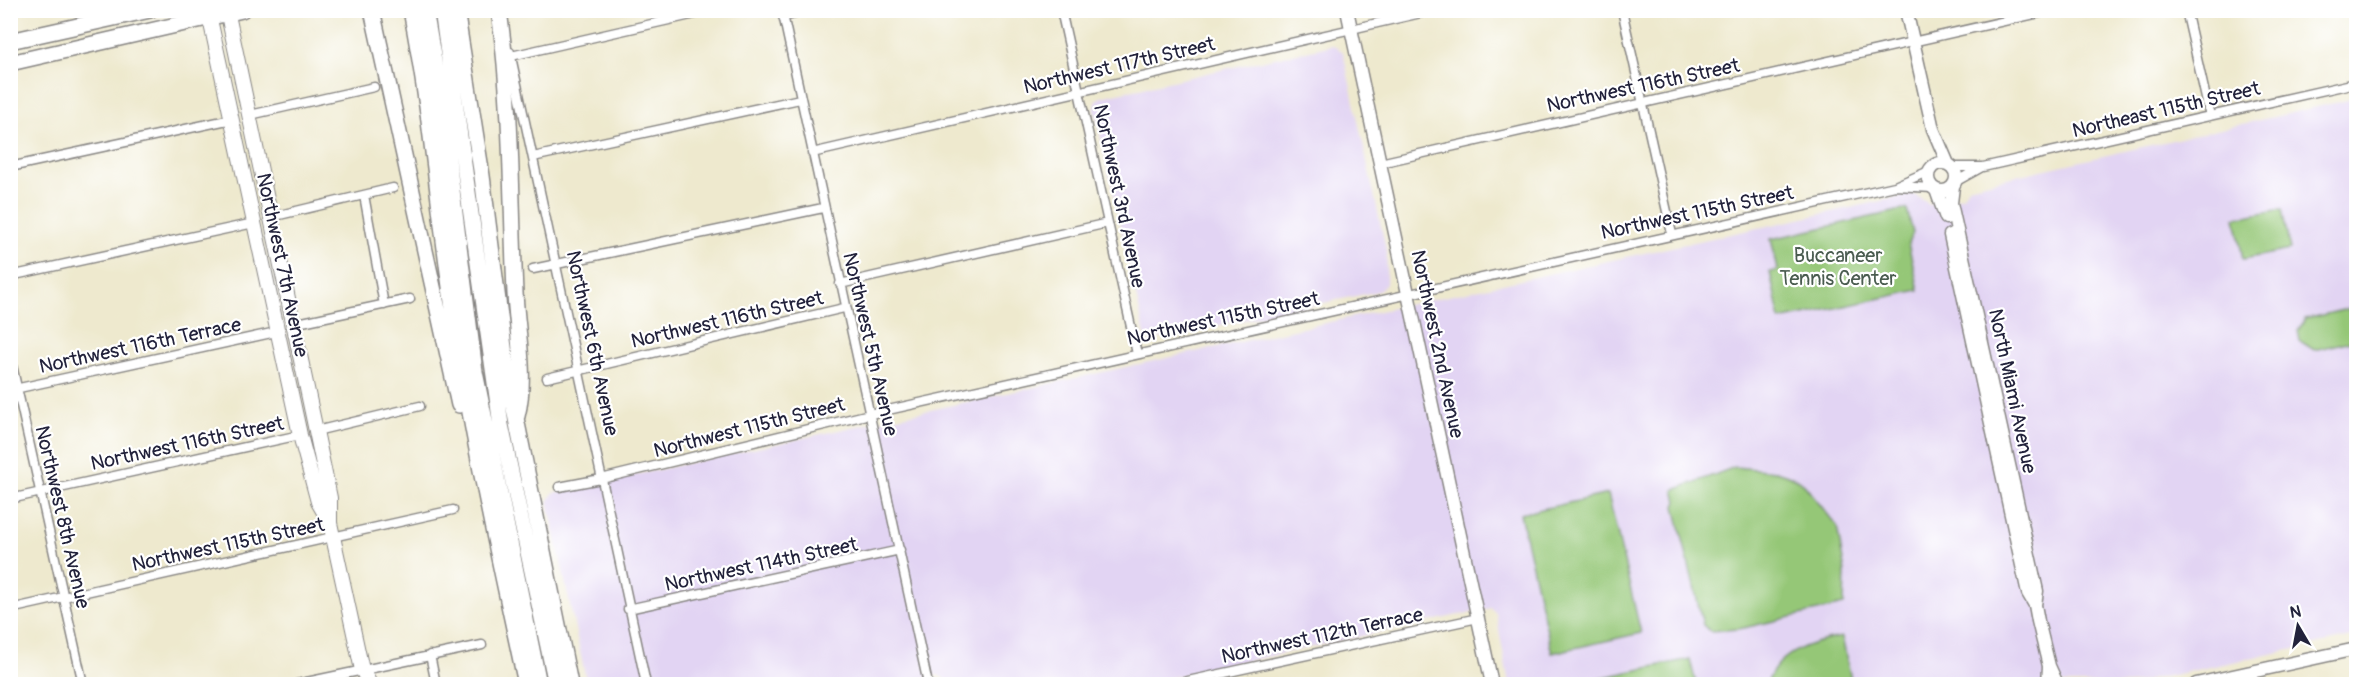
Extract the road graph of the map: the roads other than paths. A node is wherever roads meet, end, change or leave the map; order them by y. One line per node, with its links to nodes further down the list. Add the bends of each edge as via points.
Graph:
1 (150, 10): 21 (highway)
2 (372, 10): 82 (highway, via 432,289)
3 (411, 10): 82 (highway, via 471,423)
4 (425, 10): 98 (highway, via 476,372)
5 (442, 10): 99 (highway, via 501,425)
6 (456, 10): 71 (highway)
7 (713, 10): 23 (street)
8 (811, 10): 19 (street)
9 (1061, 10): 27 (street, Northwest 3rd Avenue)
10 (1347, 10): 20 (street, Northwest 2nd Avenue)
11 (1434, 10): 20 (street, Northwest 117th Street)
12 (1622, 10): 29 (street)
13 (1906, 10): 22 (street)
14 (2054, 10): 22 (street, Northwest 116th Street)
15 (2186, 10): 31 (street)
16 (232, 12): 17 (highway); 30 (main road, Northwest 7th Avenue)
17 (208, 14): 24 (highway); 32 (main road, Northwest 7th Avenue)
18 (500, 14): 23 (street, Northwest 6th Avenue); 71 (highway, via 508,78 515,300 523,393)
19 (782, 14): 28 (street, Northwest 5th Avenue)
20 (1351, 28): 27 (street, Northwest 117th Street); 37 (street, Northwest 2nd Avenue)
21 (10, 42)
22 (1913, 42): 29 (street, Northwest 116th Street); 33 (street)
23 (511, 56): 36 (street, Northwest 6th Avenue)
24 (10, 63)
25 (2356, 83): 31 (street, Northeast 115th Street)
26 (374, 87): 30 (street)
27 (1079, 90): 35 (street, Northwest 117th Street); 50 (street, Northwest 3rd Avenue)
28 (800, 99): 35 (street, Northwest 5th Avenue); 36 (street)
29 (1641, 103): 37 (street, Northwest 116th Street); 51 (street)
30 (250, 115): 48 (main road, Northwest 7th Avenue)
31 (2210, 116): 40 (street, Northeast 115th Street)
32 (232, 119): 34 (main road, Northwest 7th Avenue); 39 (street)
33 (1933, 129): 38 (street); 41 (street)
34 (238, 146): 48 (main road, via 248,158 256,199); 49 (main road, Northwest 7th Avenue)
35 (812, 153): 47 (street, Northwest 5th Avenue)
36 (533, 157): 52 (street, Northwest 6th Avenue)
37 (1380, 163): 57 (street, Northwest 2nd Avenue)
38 (1950, 165): 40 (street, Northeast 115th Street); 41 (street, via 1938,163); 42 (street, via 1956,174)
39 (10, 167)
40 (1983, 167): 42 (street, Northeast 115th Street)
41 (1930, 169): 43 (street); 45 (street, via 1928,178)
42 (1954, 184): 45 (street, via 1947,190); 63 (street, North Miami Avenue, via 1951,203)
43 (1895, 186): 45 (street); 51 (street, Northwest 115th Street)
44 (393, 188): 46 (street)
45 (1934, 189): 63 (street, North Miami Avenue, via 1943,204)
46 (364, 195): 48 (street); 59 (street)
47 (823, 208): 52 (street); 55 (street, Northwest 5th Avenue)
48 (271, 217): 56 (main road, Northwest 7th Avenue)
49 (254, 223): 54 (street); 56 (main road, via 266,236 273,268); 62 (main road, Northwest 7th Avenue)
50 (1108, 223): 55 (street, Northwest 116th Street); 64 (street, Northwest 3rd Avenue)
51 (1672, 234): 57 (street, Northwest 115th Street)
52 (556, 264): 53 (street); 66 (street, Northwest 6th Avenue)
53 (533, 269)
54 (10, 276)
55 (840, 284): 60 (street, Northwest 5th Avenue)
56 (286, 288): 61 (main road, Northwest 7th Avenue)
57 (1408, 294): 64 (street, Northwest 115th Street); 86 (street, Northwest 2nd Avenue)
58 (410, 299): 59 (street)
59 (384, 305): 61 (street)
60 (844, 308): 66 (street, Northwest 116th Street); 70 (street, Northwest 5th Avenue)
61 (293, 324): 72 (main road, Northwest 7th Avenue)
62 (276, 332): 68 (street, Northwest 116th Terrace); 73 (main road, Northwest 7th Avenue)
63 (1977, 338): 90 (street, North Miami Avenue, via 2037,591 2035,605)
64 (1137, 354): 70 (street, Northwest 115th Street)
65 (10, 356): 68 (street, Northwest 8th Avenue)
66 (578, 372): 67 (street, Northwest 116th Street); 74 (street, Northwest 6th Avenue)
67 (547, 378)
68 (14, 390): 76 (street, Northwest 8th Avenue)
69 (420, 406): 72 (street)
70 (870, 414): 74 (street, Northwest 115th Street); 81 (street, Northwest 5th Avenue)
71 (516, 422): 100 (highway)
72 (316, 431): 79 (main road, Northwest 7th Avenue, via 330,498)
73 (300, 435): 76 (street, Northwest 116th Street); 79 (main road, Northwest 7th Avenue, via 318,502)
74 (601, 479): 75 (street, Northwest 115th Street); 85 (street, Northwest 6th Avenue)
75 (559, 486)
76 (41, 492): 77 (street, Northwest 116th Street); 83 (street, Northwest 8th Avenue)
77 (10, 499)
78 (453, 510): 80 (street, Northwest 115th Street)
79 (330, 523): 80 (main road, Northwest 7th Avenue)
80 (333, 537): 83 (street, Northwest 115th Street); 91 (main road, Northwest 7th Avenue)
81 (900, 550): 85 (street, Northwest 114th Street); 102 (street, Northwest 5th Avenue)
82 (499, 559): 97 (highway)
83 (63, 597): 84 (street, Northwest 115th Street); 92 (street, Northwest 8th Avenue)
84 (10, 609)
85 (628, 609): 101 (street, Northwest 6th Avenue)
86 (1478, 618): 103 (street, Northwest 112th Terrace); 104 (street, Northwest 2nd Avenue)
87 (482, 645): 89 (street)
88 (2356, 649): 107 (street)
89 (430, 655): 91 (street); 96 (street)
90 (2049, 666): 105 (street, North Miami Avenue); 106 (street, North Miami Avenue)
91 (362, 670): 93 (street); 94 (main road, Northwest 7th Avenue); 95 (main road, Northwest 7th Avenue)
92 (83, 684)
93 (297, 684)
94 (359, 684)
95 (370, 684)
96 (436, 684)
97 (526, 684)
98 (539, 684)
99 (556, 684)
100 (570, 684)
101 (646, 684)
102 (928, 684)
103 (1174, 684)
104 (1492, 684)
105 (2048, 684)
106 (2057, 684)
107 (2196, 684)

